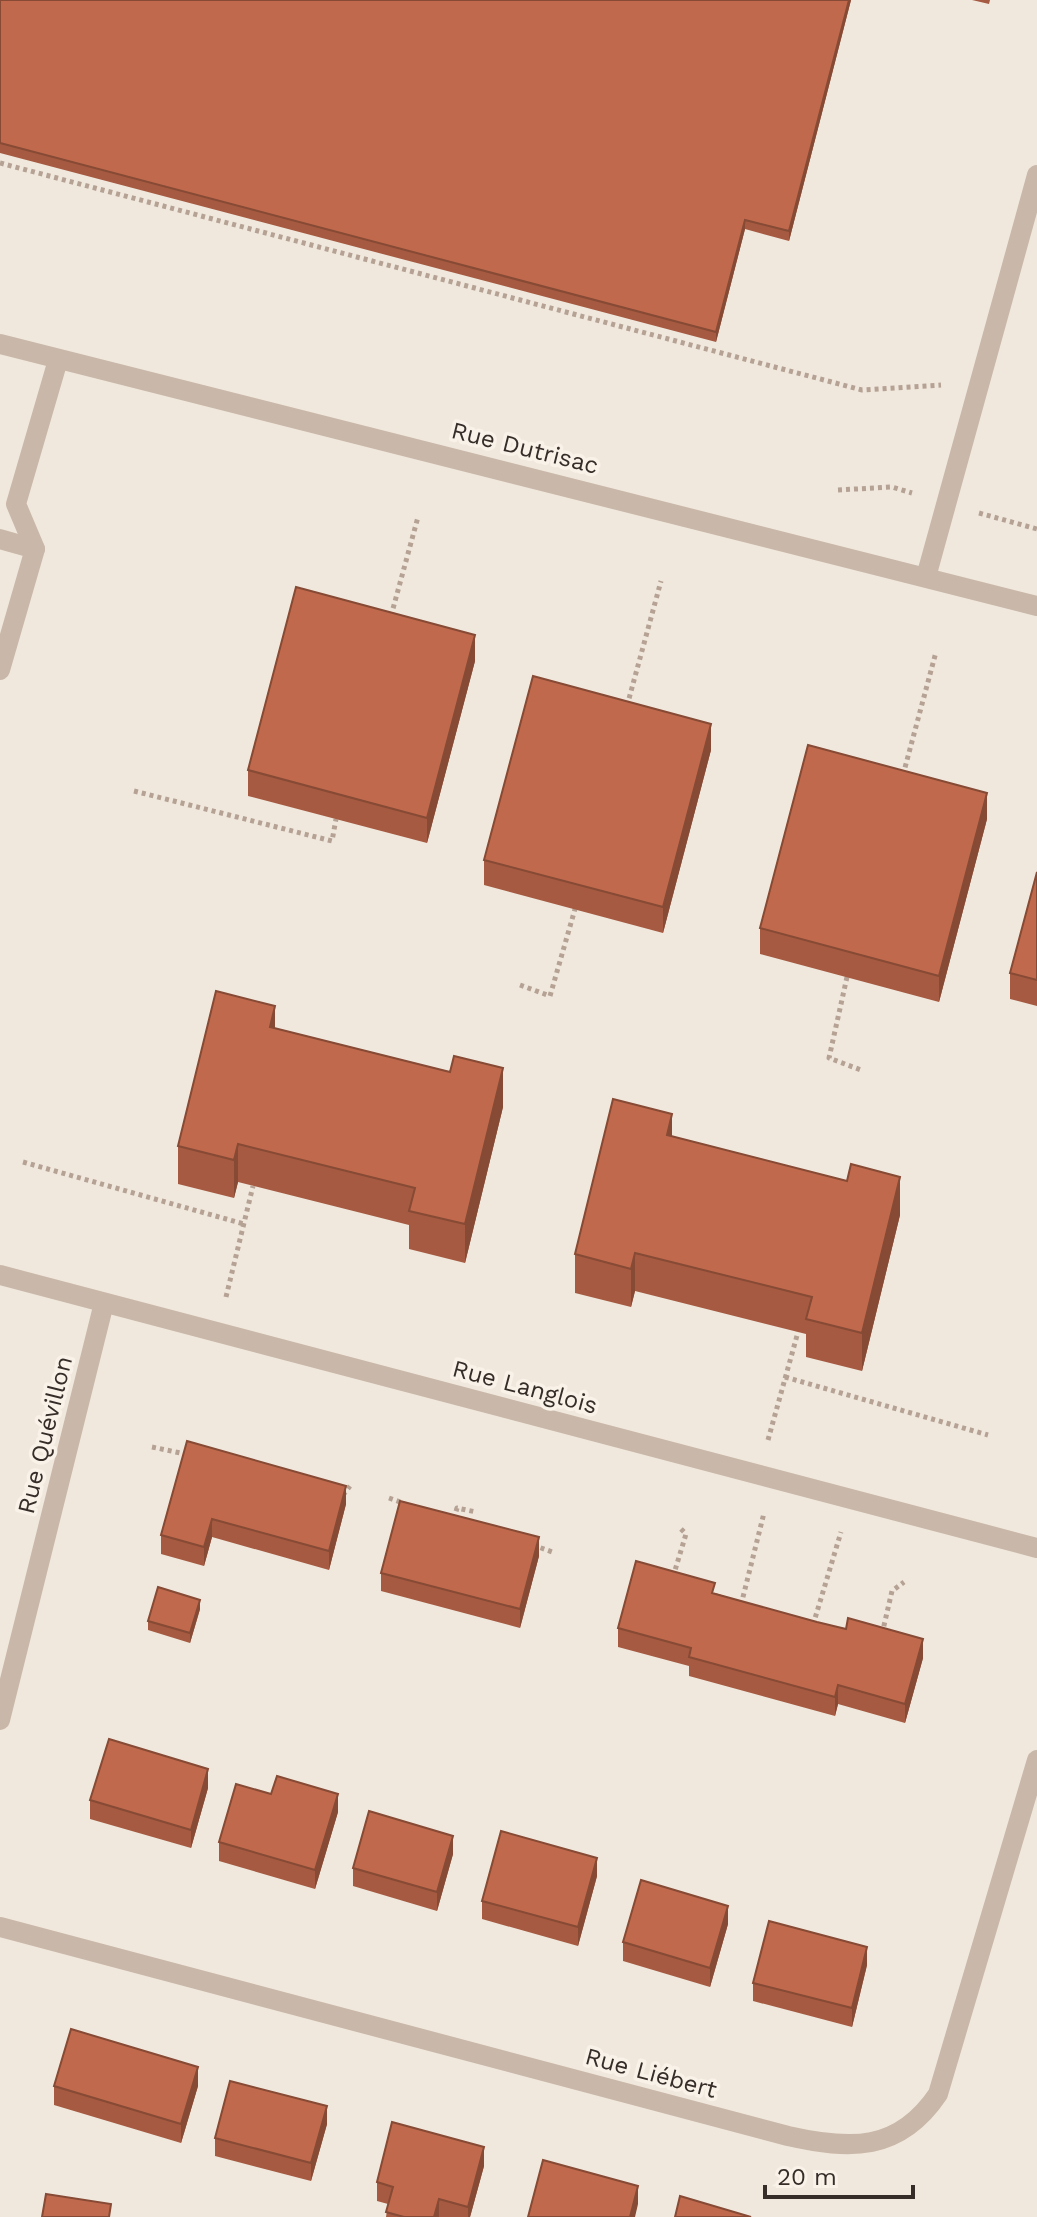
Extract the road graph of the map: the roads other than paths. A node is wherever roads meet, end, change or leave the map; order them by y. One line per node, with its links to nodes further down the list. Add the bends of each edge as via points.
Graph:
1 (1037, 175): 6 (street)
2 (0, 344): 3 (street, Rue Dutrisac)
3 (58, 360): 5 (street, via 16,504); 6 (street, Rue Dutrisac)
4 (0, 539): 5 (street)
5 (35, 549): 8 (street)
6 (926, 577): 7 (street, Rue Dutrisac)
7 (1037, 606)
8 (0, 670)
9 (0, 1275): 10 (street, Rue Langlois)
10 (104, 1303): 11 (street, Rue Langlois); 12 (street, Rue Quévillon)
11 (1037, 1548)
12 (0, 1720)
13 (1037, 1760): 14 (street, Rue Liébert, via 938,2094 927,2111 898,2133 859,2146 788,2136)
14 (0, 1927)

